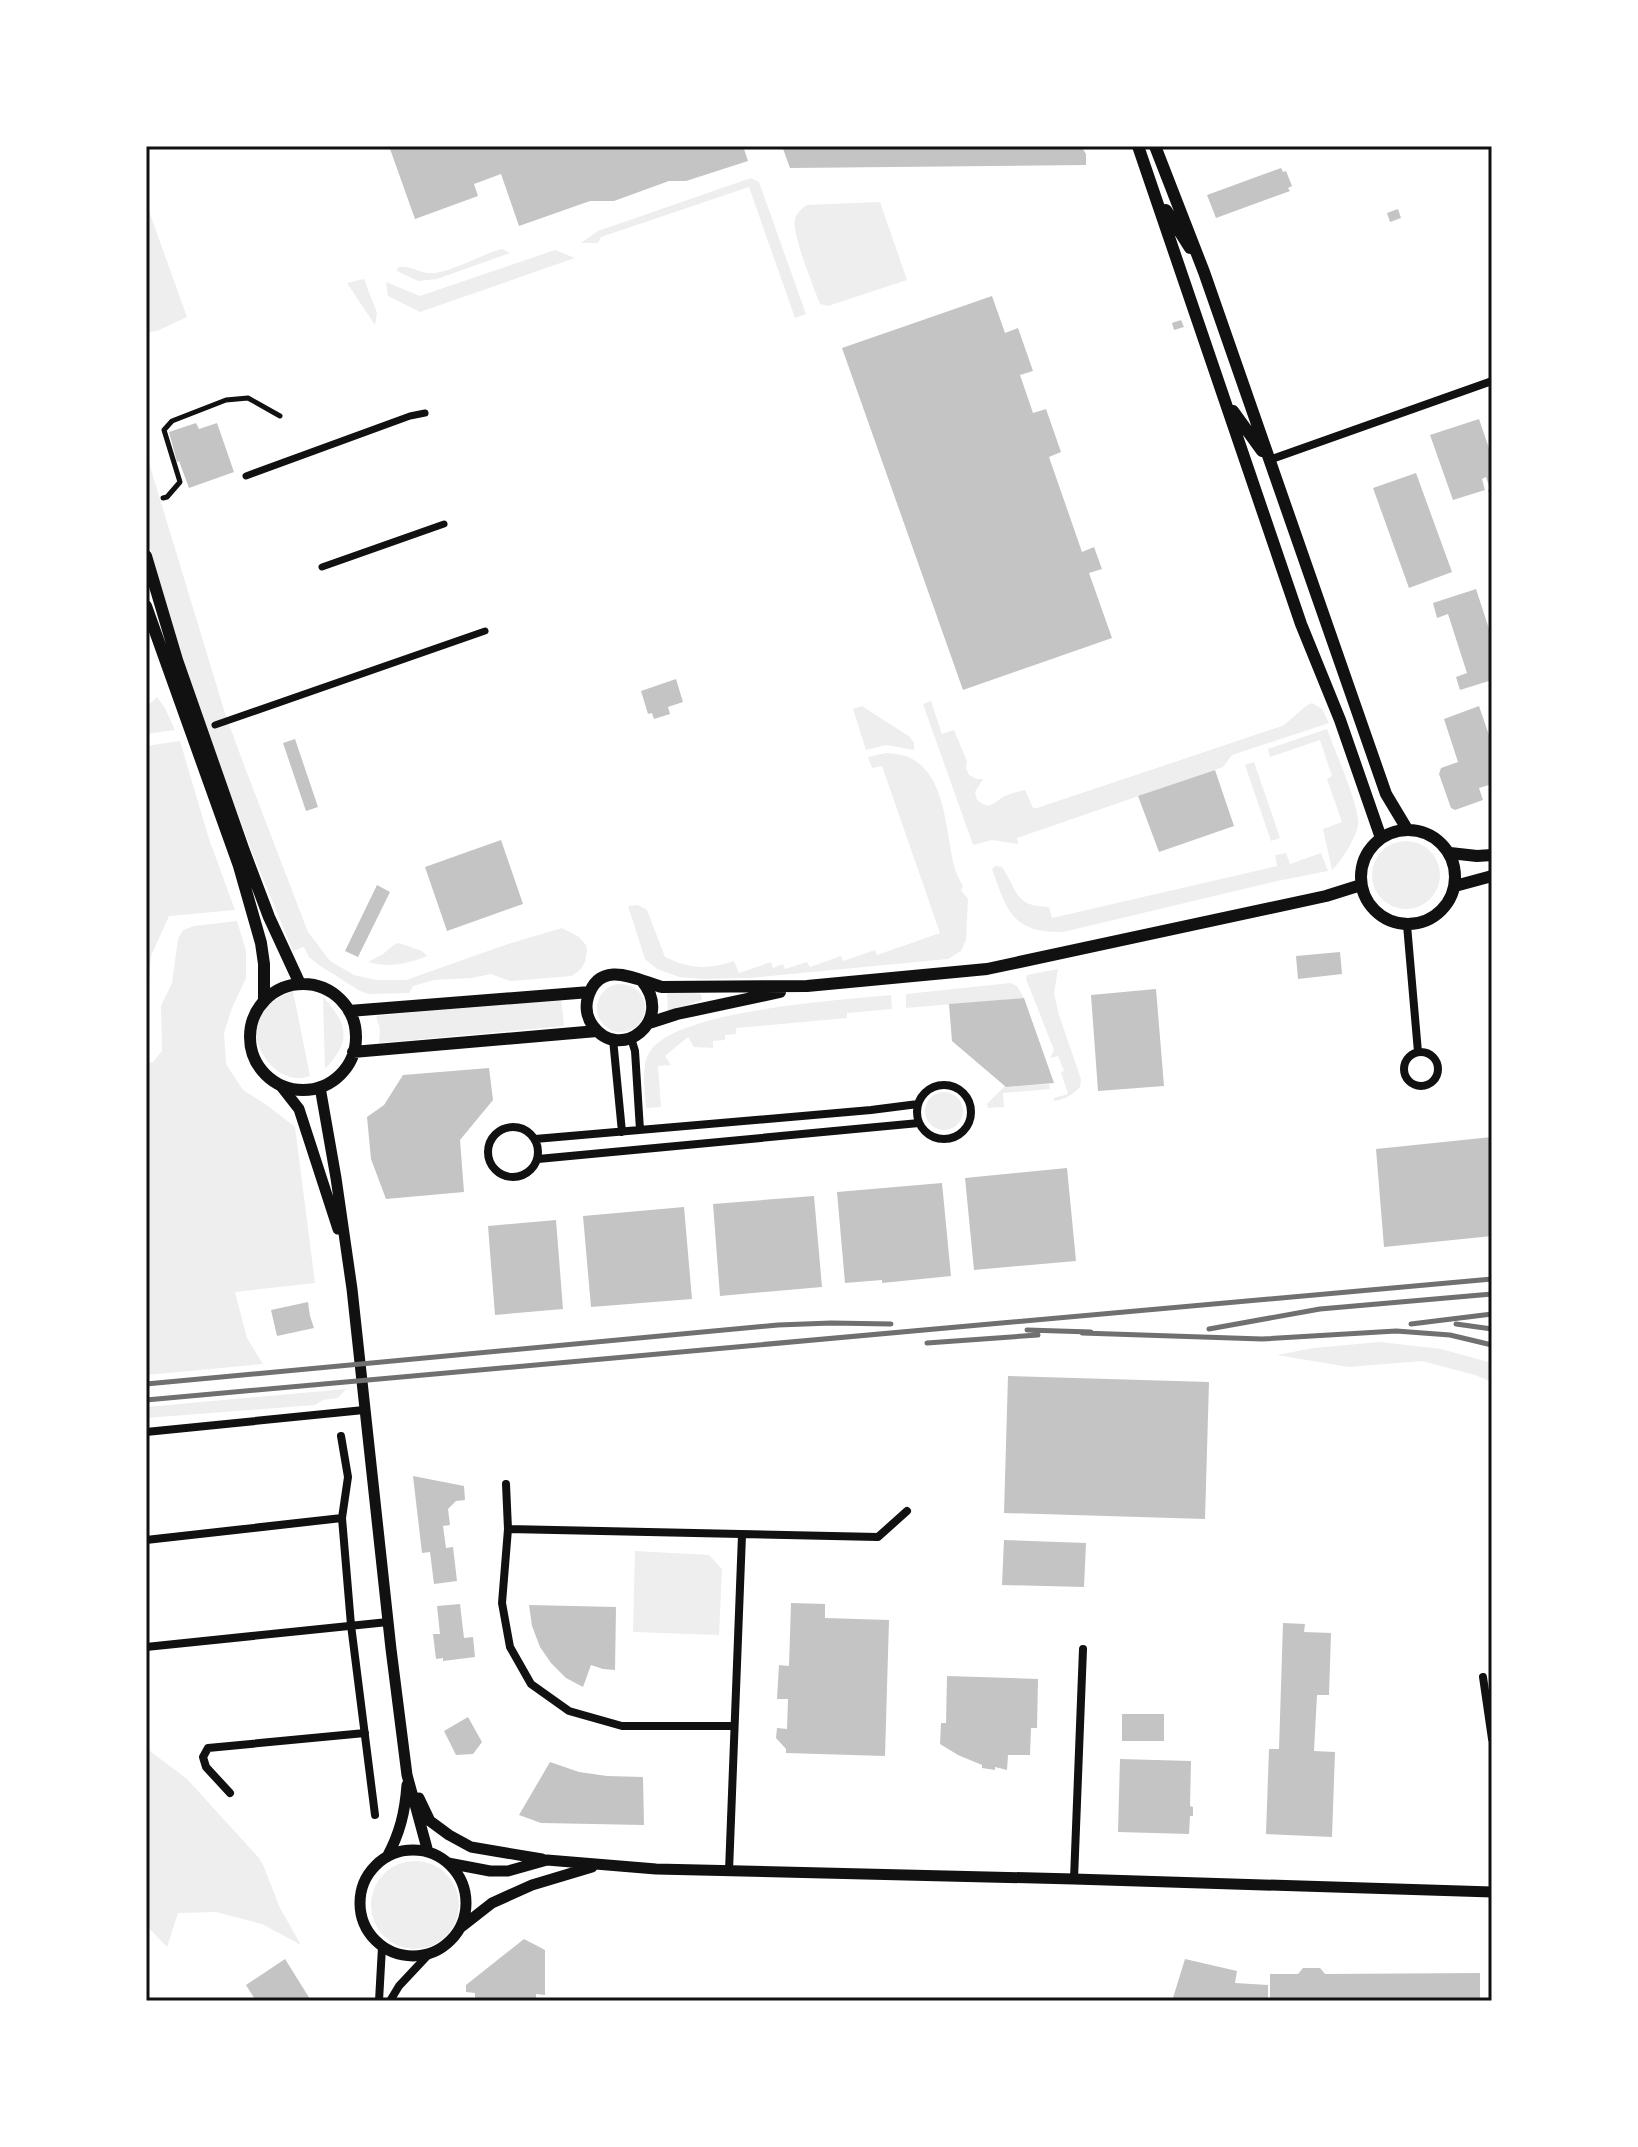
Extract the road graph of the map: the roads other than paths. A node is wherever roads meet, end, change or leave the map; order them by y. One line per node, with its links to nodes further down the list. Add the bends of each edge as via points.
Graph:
1 (1138, 146): 3 (main road)
2 (1155, 146): 4 (main road)
3 (1154, 190): 4 (main road); 6 (main road)
4 (1204, 272): 9 (main road)
5 (1492, 381): 9 (street)
6 (1226, 402): 9 (main road); 19 (main road)
7 (425, 413): 10 (street)
8 (280, 416): 11 (lane, via 248,398 226,400 172,421 164,430 180,482)
9 (1269, 460): 18 (main road, via 1386,794)
10 (246, 476)
11 (163, 498)
12 (444, 524): 14 (street)
13 (146, 556): 27 (main road, via 244,851)
14 (322, 567)
15 (146, 606): 30 (main road, via 239,866 261,943)
16 (485, 631): 17 (street)
17 (215, 725)
18 (1407, 829): 19 (main road); 20 (main road, via 1432,836)
19 (1381, 838): 23 (main road, via 1364,858)
20 (1450, 853): 21 (main road); 24 (main road)
21 (1492, 855)
22 (1492, 876): 24 (main road)
23 (1361, 885): 25 (main road, via 1374,911); 28 (main road, via 1020,963)
24 (1455, 886): 25 (main road, via 1441,912)
25 (1407, 925): 37 (street)
26 (642, 981): 28 (main road, via 662,987); 29 (main road, via 614,974); 32 (main road, via 653,1001)
27 (300, 984): 30 (main road); 31 (main road, via 328,991)
28 (807, 986): 32 (main road)
29 (590, 992): 31 (main road); 33 (main road, via 587,1013)
30 (264, 1000): 38 (main road, via 250,1030 250,1047 261,1070)
31 (349, 1011): 36 (main road, via 356,1038)
32 (649, 1023): 34 (main road)
33 (597, 1031): 35 (main road); 36 (main road)
34 (631, 1038): 35 (main road); 42 (street)
35 (613, 1039): 43 (street)
36 (353, 1052): 39 (main road, via 335,1079)
37 (1418, 1052): 37 (street, via 1406,1060 1404,1070 1418,1087 1433,1083 1439,1069 1432,1056)
38 (281, 1086): 39 (main road); 46 (street, via 299,1109)
39 (320, 1087): 46 (street)
40 (918, 1104): 41 (street); 41 (street, via 935,1086 952,1086 966,1096 971,1111 966,1128 952,1138 929,1134); 42 (street)
41 (919, 1123): 45 (street)
42 (640, 1130): 43 (street)
43 (622, 1132): 44 (street)
44 (535, 1139): 45 (street); 45 (street, via 521,1128 505,1128 492,1139 488,1155 495,1170 511,1177 524,1175)
45 (538, 1159)
46 (348, 1261): 47 (street)
47 (364, 1410): 48 (street); 56 (street)
48 (146, 1432)
49 (341, 1436): 52 (street, via 348,1477)
50 (506, 1484): 53 (street)
51 (907, 1511): 54 (street, via 878,1537)
52 (342, 1518): 55 (street); 57 (street)
53 (508, 1529): 54 (street); 61 (street, via 502,1603 510,1647 531,1684 569,1711 622,1726)
54 (742, 1535): 61 (street)
55 (146, 1540)
56 (388, 1622): 57 (street); 64 (street)
57 (351, 1625): 58 (street); 62 (street)
58 (146, 1647)
59 (1083, 1649): 73 (street)
60 (1483, 1677): 63 (street)
61 (734, 1726): 72 (street)
62 (365, 1733): 65 (street, via 208,1748 203,1757 206,1767); 66 (street)
63 (1492, 1739)
64 (407, 1775): 67 (street); 68 (street, via 401,1824); 69 (street, via 430,1821 449,1835 471,1847)
65 (230, 1793)
66 (375, 1815)
67 (428, 1852): 68 (street, via 407,1850); 70 (street)
68 (387, 1857): 76 (street, via 363,1883 359,1901 369,1934)
69 (547, 1860): 70 (street, via 508,1871); 71 (street)
70 (448, 1863): 75 (street, via 466,1894)
71 (601, 1865): 72 (street); 75 (street, via 492,1903)
72 (729, 1871): 73 (street)
73 (1074, 1879): 74 (street)
74 (1492, 1892)
75 (460, 1929): 77 (street)
76 (382, 1947): 77 (street, via 405,1956); 78 (street)
77 (429, 1954): 79 (street)
78 (379, 2001)
79 (390, 2001)

